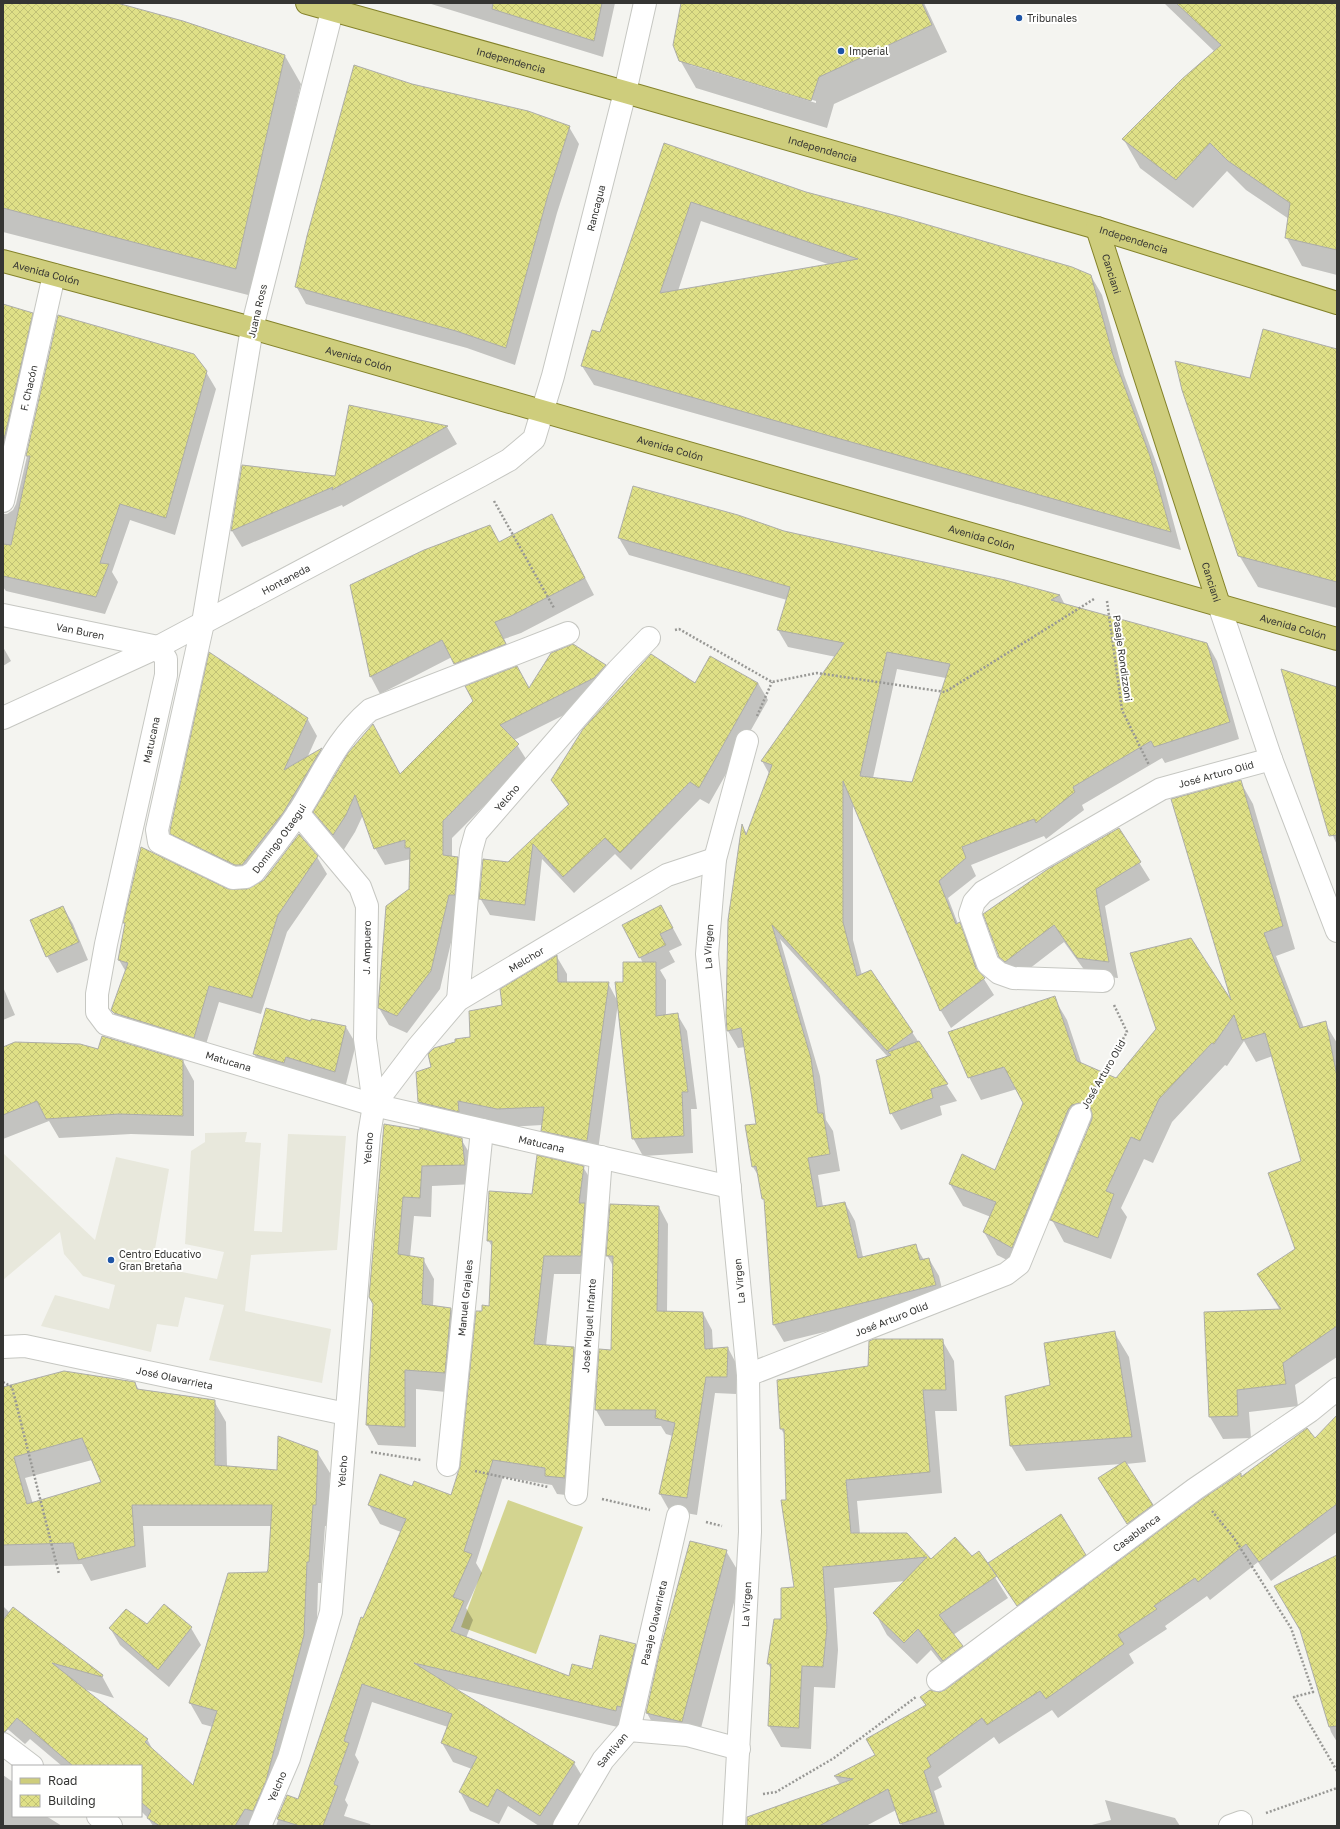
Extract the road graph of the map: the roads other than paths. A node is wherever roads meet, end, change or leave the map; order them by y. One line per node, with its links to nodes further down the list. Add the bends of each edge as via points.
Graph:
1 (307, 3): 3 (main road, Independencia)
2 (645, 3): 4 (street, Rancagua)
3 (333, 7): 4 (main road, Independencia); 9 (street, Juana Ross)
4 (625, 92): 5 (main road, Independencia); 10 (street, Rancagua)
5 (1097, 228): 8 (main road, Independencia); 12 (main road, Canciani)
6 (3, 261): 7 (main road, Avenida Colón)
7 (54, 275): 9 (main road, Avenida Colón); 11 (street, F. Chacón)
8 (1337, 302)
9 (252, 328): 10 (main road, Avenida Colón); 14 (street, Juana Ross)
10 (543, 412): 12 (main road, Avenida Colón, via 1108,583); 14 (street, Hontaneda, via 534,439 509,460)
11 (3, 501)
12 (1219, 605): 17 (main road, Avenida Colón); 21 (street, Canciani)
13 (3, 615): 18 (street, Van Buren)
14 (203, 623): 18 (street, Hontaneda); 22 (street, Domingo Otaegui, via 157,830 159,842 233,878 246,877 254,872)
15 (568, 634): 22 (street, Domingo Otaegui, via 370,710 354,724 333,754)
16 (649, 638): 26 (street, Yelcho, via 476,832 471,851)
17 (1337, 639)
18 (158, 647): 19 (street, Hontaneda); 27 (street, Matucana, via 166,659 166,675 106,944 97,994 97,1012 106,1024)
19 (3, 718)
20 (747, 741): 23 (street, La Virgen)
21 (1271, 759): 24 (street, Canciani); 25 (street, José Arturo Olid, via 1161,789 983,892 974,902 970,914 988,964 999,973 1013,978)
22 (298, 813): 27 (street, J. Ampuero, via 360,888 367,906 365,1039)
23 (715, 859): 26 (street, Melchor, via 667,875); 31 (street, La Virgen, via 707,954)
24 (1337, 931)
25 (1103, 981)
26 (458, 1000): 27 (street, Melchor)
27 (374, 1105): 29 (street, Matucana); 35 (street, Yelcho, via 369,1135)
28 (1080, 1115): 33 (street, José Arturo Olid, via 1020,1264 1006,1274)
29 (482, 1130): 30 (street, Matucana); 36 (street, Manuel Grajales)
30 (601, 1158): 31 (street, Matucana); 37 (street, José Miguel Infante)
31 (730, 1187): 33 (street, La Virgen)
32 (3, 1347): 35 (street, José Olavarrieta, via 25,1346)
33 (748, 1375): 42 (street, La Virgen, via 750,1532)
34 (1337, 1389): 39 (street, Casablanca, via 1310,1411 1195,1489)
35 (346, 1414): 46 (street, Yelcho, via 332,1612 289,1758)
36 (448, 1465)
37 (576, 1494)
38 (678, 1516): 40 (street, Pasaje Olavarrieta)
39 (938, 1680)
40 (629, 1730): 42 (street, Santivan, via 687,1735); 47 (street, Santivan, via 603,1760)
41 (3, 1744): 43 (street)
42 (739, 1749): 48 (street, La Virgen)
43 (31, 1765)
44 (99, 1817): 45 (street)
45 (111, 1826)
46 (260, 1826)
47 (564, 1826)
48 (734, 1826)

